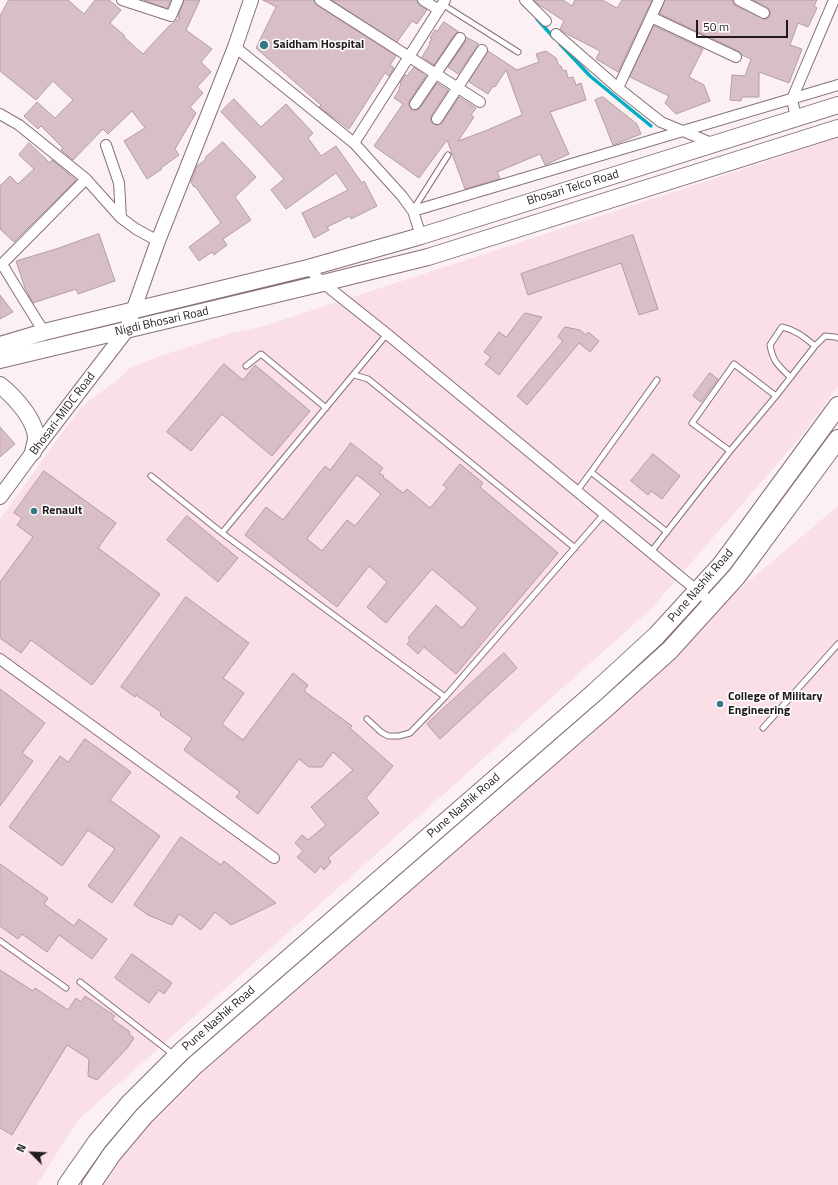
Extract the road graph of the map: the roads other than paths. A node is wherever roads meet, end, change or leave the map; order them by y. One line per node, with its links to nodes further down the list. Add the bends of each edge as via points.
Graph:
1 (122, 0): 2 (street, via 171,16)
2 (178, 0)
3 (251, 0): 16 (street, Bhosari-MIDC Road)
4 (320, 0): 19 (street)
5 (423, 0): 10 (street)
6 (525, 0): 13 (street)
7 (659, 0): 12 (street)
8 (739, 0): 11 (street)
9 (834, 0): 25 (street)
10 (442, 5): 18 (lane); 19 (street)
11 (764, 13)
12 (651, 17): 20 (street); 24 (street)
13 (546, 21)
14 (556, 34): 24 (street)
15 (460, 38): 21 (street)
16 (234, 47): 34 (street); 42 (street, Bhosari-MIDC Road)
17 (482, 50): 23 (street)
18 (518, 52)
19 (409, 56): 21 (street); 34 (street)
20 (736, 57)
21 (436, 74): 23 (street); 27 (street)
22 (838, 85): 25 (street)
23 (457, 87): 26 (street); 31 (street)
24 (618, 88): 33 (street, via 661,122)
25 (792, 99): 30 (street); 33 (street)
26 (480, 102)
27 (415, 104)
28 (838, 105): 30 (main road, Bhosari Telco Road)
29 (0, 114): 38 (street, via 19,125)
30 (796, 118): 35 (main road, Bhosari Telco Road)
31 (437, 119)
32 (838, 128): 45 (main road, Bhosari Telco Road, via 428,257)
33 (683, 131): 35 (street); 39 (street)
34 (354, 143): 39 (street)
35 (714, 144): 41 (main road, Bhosari Telco Road)
36 (106, 145): 40 (street, via 119,182)
37 (448, 155): 39 (lane)
38 (86, 179): 40 (street); 43 (street)
39 (413, 211): 41 (street)
40 (121, 218): 42 (street)
41 (421, 236): 44 (main road, Bhosari Telco Road)
42 (158, 241): 46 (street, Bhosari-MIDC Road)
43 (1, 265): 48 (street)
44 (308, 268): 45 (street); 46 (main road, Nigdi Bhosari Road)
45 (323, 283): 47 (main road, Nigdi Bhosari Road); 49 (street)
46 (134, 310): 47 (street, Bhosari-MIDC Road); 48 (main road, Nigdi Bhosari Road)
47 (126, 331): 53 (main road, Nigdi Bhosari Road); 64 (street, Bhosari-MIDC Road)
48 (44, 332): 51 (main road, Nigdi Bhosari Road)
49 (387, 334): 55 (lane); 67 (street)
50 (838, 338): 52 (lane, via 825,336)
51 (0, 345)
52 (814, 346): 56 (lane); 56 (lane, via 792,329 782,327 770,345 776,363)
53 (0, 360)
54 (246, 366): 61 (lane, via 261,354)
55 (354, 375): 61 (lane); 72 (lane, via 368,379)
56 (790, 377): 59 (lane)
57 (657, 380): 65 (lane)
58 (0, 385): 64 (main road, via 19,403 32,425 36,440)
59 (776, 396): 63 (lane); 63 (lane, via 734,364 692,423)
60 (838, 406): 74 (highway, Pune Nashik Road, via 722,564)
61 (326, 408): 71 (lane)
62 (838, 439): 75 (highway, Pune Nashik Road, via 737,576)
63 (730, 450): 70 (lane)
64 (33, 452): 68 (street, Bhosari-MIDC Road)
65 (591, 472): 67 (lane); 70 (lane)
66 (151, 476): 71 (lane)
67 (577, 491): 69 (street)
68 (0, 498)
69 (604, 514): 72 (lane); 73 (street)
70 (667, 532): 73 (lane)
71 (222, 533): 78 (lane)
72 (575, 548): 78 (lane)
73 (651, 552): 74 (street)
74 (698, 591): 75 (street); 85 (highway, Pune Nashik Road, via 656,636 594,693)
75 (712, 603): 87 (highway, Pune Nashik Road, via 670,650 607,707 194,1066 144,1116)
76 (838, 644): 80 (lane)
77 (0, 659): 81 (street)
78 (445, 697): 79 (lane, via 410,733 388,736)
79 (367, 719)
80 (763, 728)
81 (274, 858)
82 (0, 941): 84 (lane)
83 (80, 982): 85 (lane)
84 (66, 988)
85 (176, 1057): 86 (highway, Pune Nashik Road, via 130,1103 97,1142)
86 (67, 1185)
87 (90, 1185)

